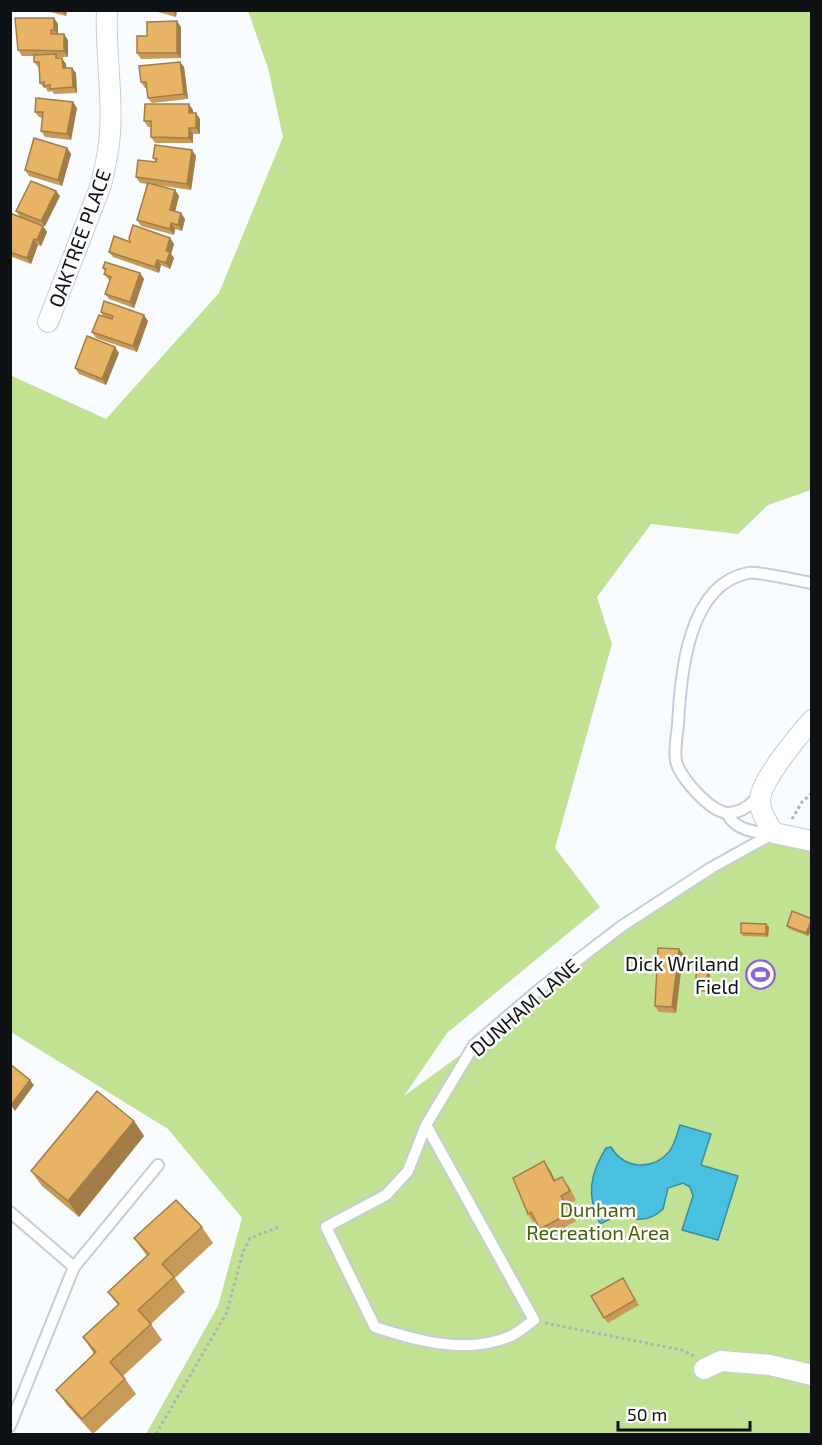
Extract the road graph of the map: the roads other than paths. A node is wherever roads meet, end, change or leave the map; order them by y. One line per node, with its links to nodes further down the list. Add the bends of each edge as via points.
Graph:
1 (107, 10): 2 (street, OAKTREE PLACE, via 110,111 106,163)
2 (48, 322)
3 (812, 583): 6 (lane, via 749,573 718,587 690,630 676,761 685,782 716,809)
4 (812, 720): 5 (street, via 789,747)
5 (761, 794): 6 (lane, via 746,808); 7 (street, via 762,814)
6 (727, 813): 7 (lane, via 730,821 749,831)
7 (782, 830): 8 (street); 9 (lane, DUNHAM LANE, via 711,868 622,926 541,988 474,1045)
8 (812, 841)
9 (426, 1125): 9 (lane, DUNHAM LANE, via 534,1320 511,1336 471,1346 415,1340 375,1327 326,1227 386,1195 408,1171)
10 (158, 1165): 12 (lane)
11 (10, 1212): 12 (lane)
12 (74, 1267): 15 (lane)
13 (704, 1370): 14 (street, via 722,1361 770,1365)
14 (812, 1375)
15 (10, 1426)

